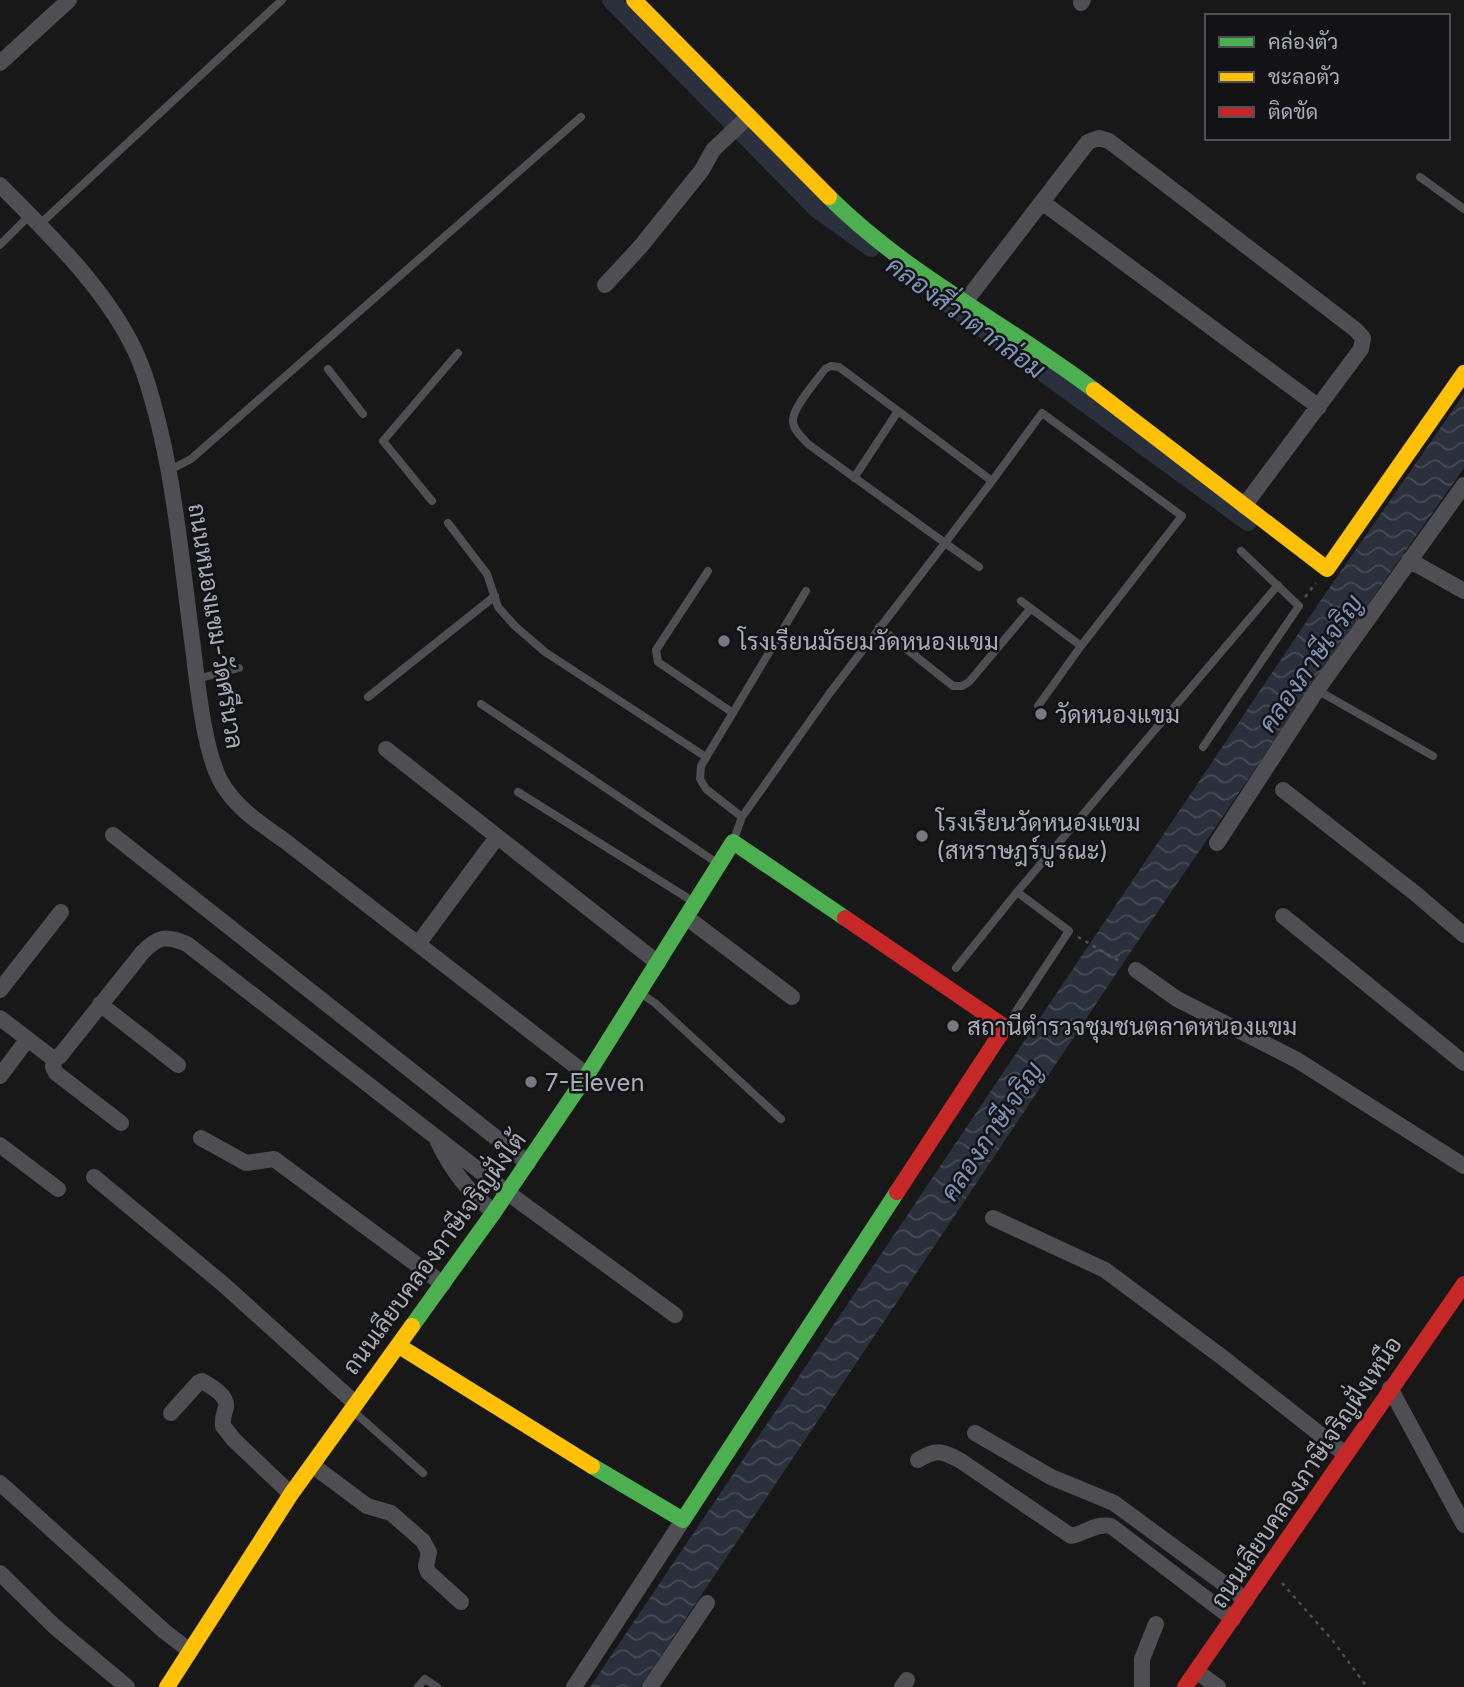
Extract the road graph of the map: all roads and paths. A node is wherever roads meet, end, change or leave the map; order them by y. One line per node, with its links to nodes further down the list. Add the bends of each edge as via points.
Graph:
1 (69, 0): 4 (street)
2 (282, 0): 11 (lane)
3 (634, 0): 6 (street)
4 (0, 63)
5 (581, 117): 21 (lane, via 191,459)
6 (743, 121): 13 (street, via 713,150 702,170); 14 (street, via 903,261)
7 (1420, 177): 10 (lane)
8 (0, 184): 11 (street, ถนนหนองแขม-วัดศรีนวล)
9 (1042, 202): 14 (street); 18 (street); 18 (street, via 1088,142 1109,141 1363,338 1361,349)
10 (1464, 209)
11 (35, 220): 12 (lane); 21 (street, ถนนหนองแขม-วัดศรีนวล, via 104,298 124,329 144,372)
12 (0, 244)
13 (605, 285)
14 (965, 302): 26 (street, via 1074,375)
15 (458, 353): 25 (lane, via 381,437)
16 (328, 369): 20 (lane)
17 (1464, 373): 32 (street)
18 (1319, 407): 26 (street)
19 (898, 411): 22 (lane); 22 (lane, via 839,367 831,366 794,412 796,431); 23 (lane)
20 (363, 414)
21 (170, 470): 44 (street, ถนนหนองแขม-วัดศรีนวล)
22 (854, 478): 28 (lane)
23 (992, 481): 28 (lane); 42 (lane, via 1042,413 1182,516)
24 (1464, 485): 30 (street)
25 (432, 500)
26 (1244, 506): 32 (street)
27 (449, 523): 37 (lane, via 487,574)
28 (944, 543): 31 (lane); 41 (lane)
29 (1241, 551): 34 (lane)
30 (1409, 560): 36 (street); 45 (street)
31 (979, 567)
32 (1326, 569): 39 (path)
33 (708, 571): 49 (lane, via 656,650 658,663)
34 (1278, 585): 39 (lane); 62 (lane)
35 (806, 591): 49 (lane)
36 (1464, 591)
37 (495, 596): 46 (lane); 53 (lane, via 498,607 545,652)
38 (1021, 601): 40 (lane)
39 (1298, 606): 50 (lane)
40 (1031, 608): 41 (lane, via 962,686 953,686); 42 (lane)
41 (879, 627): 56 (lane)
42 (1081, 646): 48 (lane)
43 (239, 668): 44 (lane)
44 (197, 679): 68 (street, ถนนหนองแขม-วัดศรีนวล, via 209,748 220,779 239,808)
45 (1317, 690): 52 (lane); 60 (street)
46 (368, 698)
47 (481, 704): 61 (lane)
48 (1038, 706)
49 (733, 713): 53 (lane)
50 (1203, 747)
51 (386, 749): 58 (street)
52 (1433, 756)
53 (706, 757): 56 (lane, via 700,779)
54 (1283, 790): 66 (street)
55 (518, 793): 63 (lane)
56 (742, 817): 59 (lane)
57 (113, 835): 89 (street)
58 (498, 837): 68 (street); 69 (street)
59 (733, 842): 61 (street, ถนนเลียบคลองภาษีเจริญฝั่งใต้); 77 (street)
60 (1217, 843)
61 (719, 865): 63 (street, ถนนเลียบคลองภาษีเจริญฝั่งใต้)
62 (1017, 892): 70 (lane); 77 (lane, via 1069,931)
63 (691, 910): 69 (street, ถนนเลียบคลองภาษีเจริญฝั่งใต้); 74 (street)
64 (61, 912): 72 (street)
65 (1283, 916): 80 (street)
66 (1464, 935)
67 (1081, 940): 71 (path)
68 (418, 944): 82 (street, ถนนหนองแขม-วัดศรีนวล)
69 (658, 963): 73 (street, ถนนเลียบคลองภาษีเจริญฝั่งใต้)
70 (956, 968)
71 (1136, 970): 90 (street, via 1177,999 1297,1060)
72 (0, 990)
73 (639, 992): 82 (street, ถนนเลียบคลองภาษีเจริญฝั่งใต้); 84 (lane)
74 (792, 997)
75 (100, 1004): 79 (street); 81 (street); 86 (street, via 153,941 171,937 187,944)
76 (0, 1018): 78 (street)
77 (1005, 1027): 110 (street)
78 (27, 1040): 79 (street); 83 (street)
79 (55, 1058): 85 (street, via 56,1073)
80 (1464, 1063)
81 (178, 1065)
82 (587, 1075): 89 (street, ถนนเลียบคลองภาษีเจริญฝั่งใต้)
83 (0, 1076)
84 (781, 1119)
85 (121, 1123)
86 (436, 1136): 93 (street); 94 (street, via 459,1180)
87 (201, 1138): 96 (street, via 246,1163 274,1158)
88 (0, 1145): 92 (street)
89 (527, 1163): 93 (street, ถนนเลียบคลองภาษีเจริญฝั่งใต้)
90 (1464, 1166)
91 (94, 1177): 101 (street, via 223,1284)
92 (58, 1189)
93 (508, 1193): 94 (street, ถนนเลียบคลองภาษีเจริญฝั่งใต้); 98 (street)
94 (494, 1212): 96 (street, ถนนเลียบคลองภาษีเจริญฝั่งใต้)
95 (993, 1218): 104 (street, via 1105,1270)
96 (443, 1284): 99 (street, ถนนเลียบคลองภาษีเจริญฝั่งใต้)
97 (1464, 1284): 100 (street, ถนนเลียบคลองภาษีเจริญฝั่งเหนือ)
98 (675, 1315)
99 (399, 1346): 101 (street, ถนนเลียบคลองภาษีเจริญฝั่งใต้); 110 (street)
100 (1390, 1388): 104 (street, ถนนเลียบคลองภาษีเจริญฝั่งเหนือ); 111 (street)
101 (353, 1406): 106 (street, ถนนเลียบคลองภาษีเจริญฝั่งใต้); 107 (lane)
102 (171, 1413): 109 (street, via 198,1383 207,1384 225,1398 223,1426)
103 (975, 1433): 114 (street, via 1051,1476 1114,1503)
104 (1345, 1454): 112 (street, ถนนเลียบคลองภาษีเจริญฝั่งเหนือ)
105 (918, 1460): 117 (street, via 930,1452 943,1452 1071,1536 1103,1524 1111,1526)
106 (312, 1465): 109 (street, ถนนเลียบคลองภาษีเจริญฝั่งใต้); 115 (street, via 367,1506 391,1513 424,1541 429,1552 428,1572)
107 (423, 1473)
108 (0, 1483): 119 (street)
109 (291, 1494): 119 (street, ถนนเลียบคลองภาษีเจริญฝั่งใต้)
110 (683, 1520): 125 (street)
111 (1464, 1525)
112 (1268, 1567): 114 (street, ถนนเลียบคลองภาษีเจริญฝั่งเหนือ); 130 (path)
113 (0, 1573): 121 (street)
114 (1245, 1600): 117 (street, ถนนเลียบคลองภาษีเจริญฝั่งเหนือ)
115 (461, 1602)
116 (707, 1603): 126 (street)
117 (1233, 1619): 120 (street, ถนนเลียบคลองภาษีเจริญฝั่งเหนือ)
118 (1156, 1624): 127 (street, via 1142,1659)
119 (190, 1651): 122 (street, ถนนเลียบคลองภาษีเจริญฝั่งใต้)
120 (1196, 1671): 128 (street, ถนนเลียบคลองภาษีเจริญฝั่งเหนือ); 129 (street)
121 (127, 1687)
122 (167, 1687)
123 (418, 1687): 124 (lane, via 425,1679)
124 (437, 1687)
125 (574, 1687)
126 (650, 1687)
127 (1142, 1687)
128 (1185, 1687)
129 (1218, 1687)
130 (1367, 1687)

